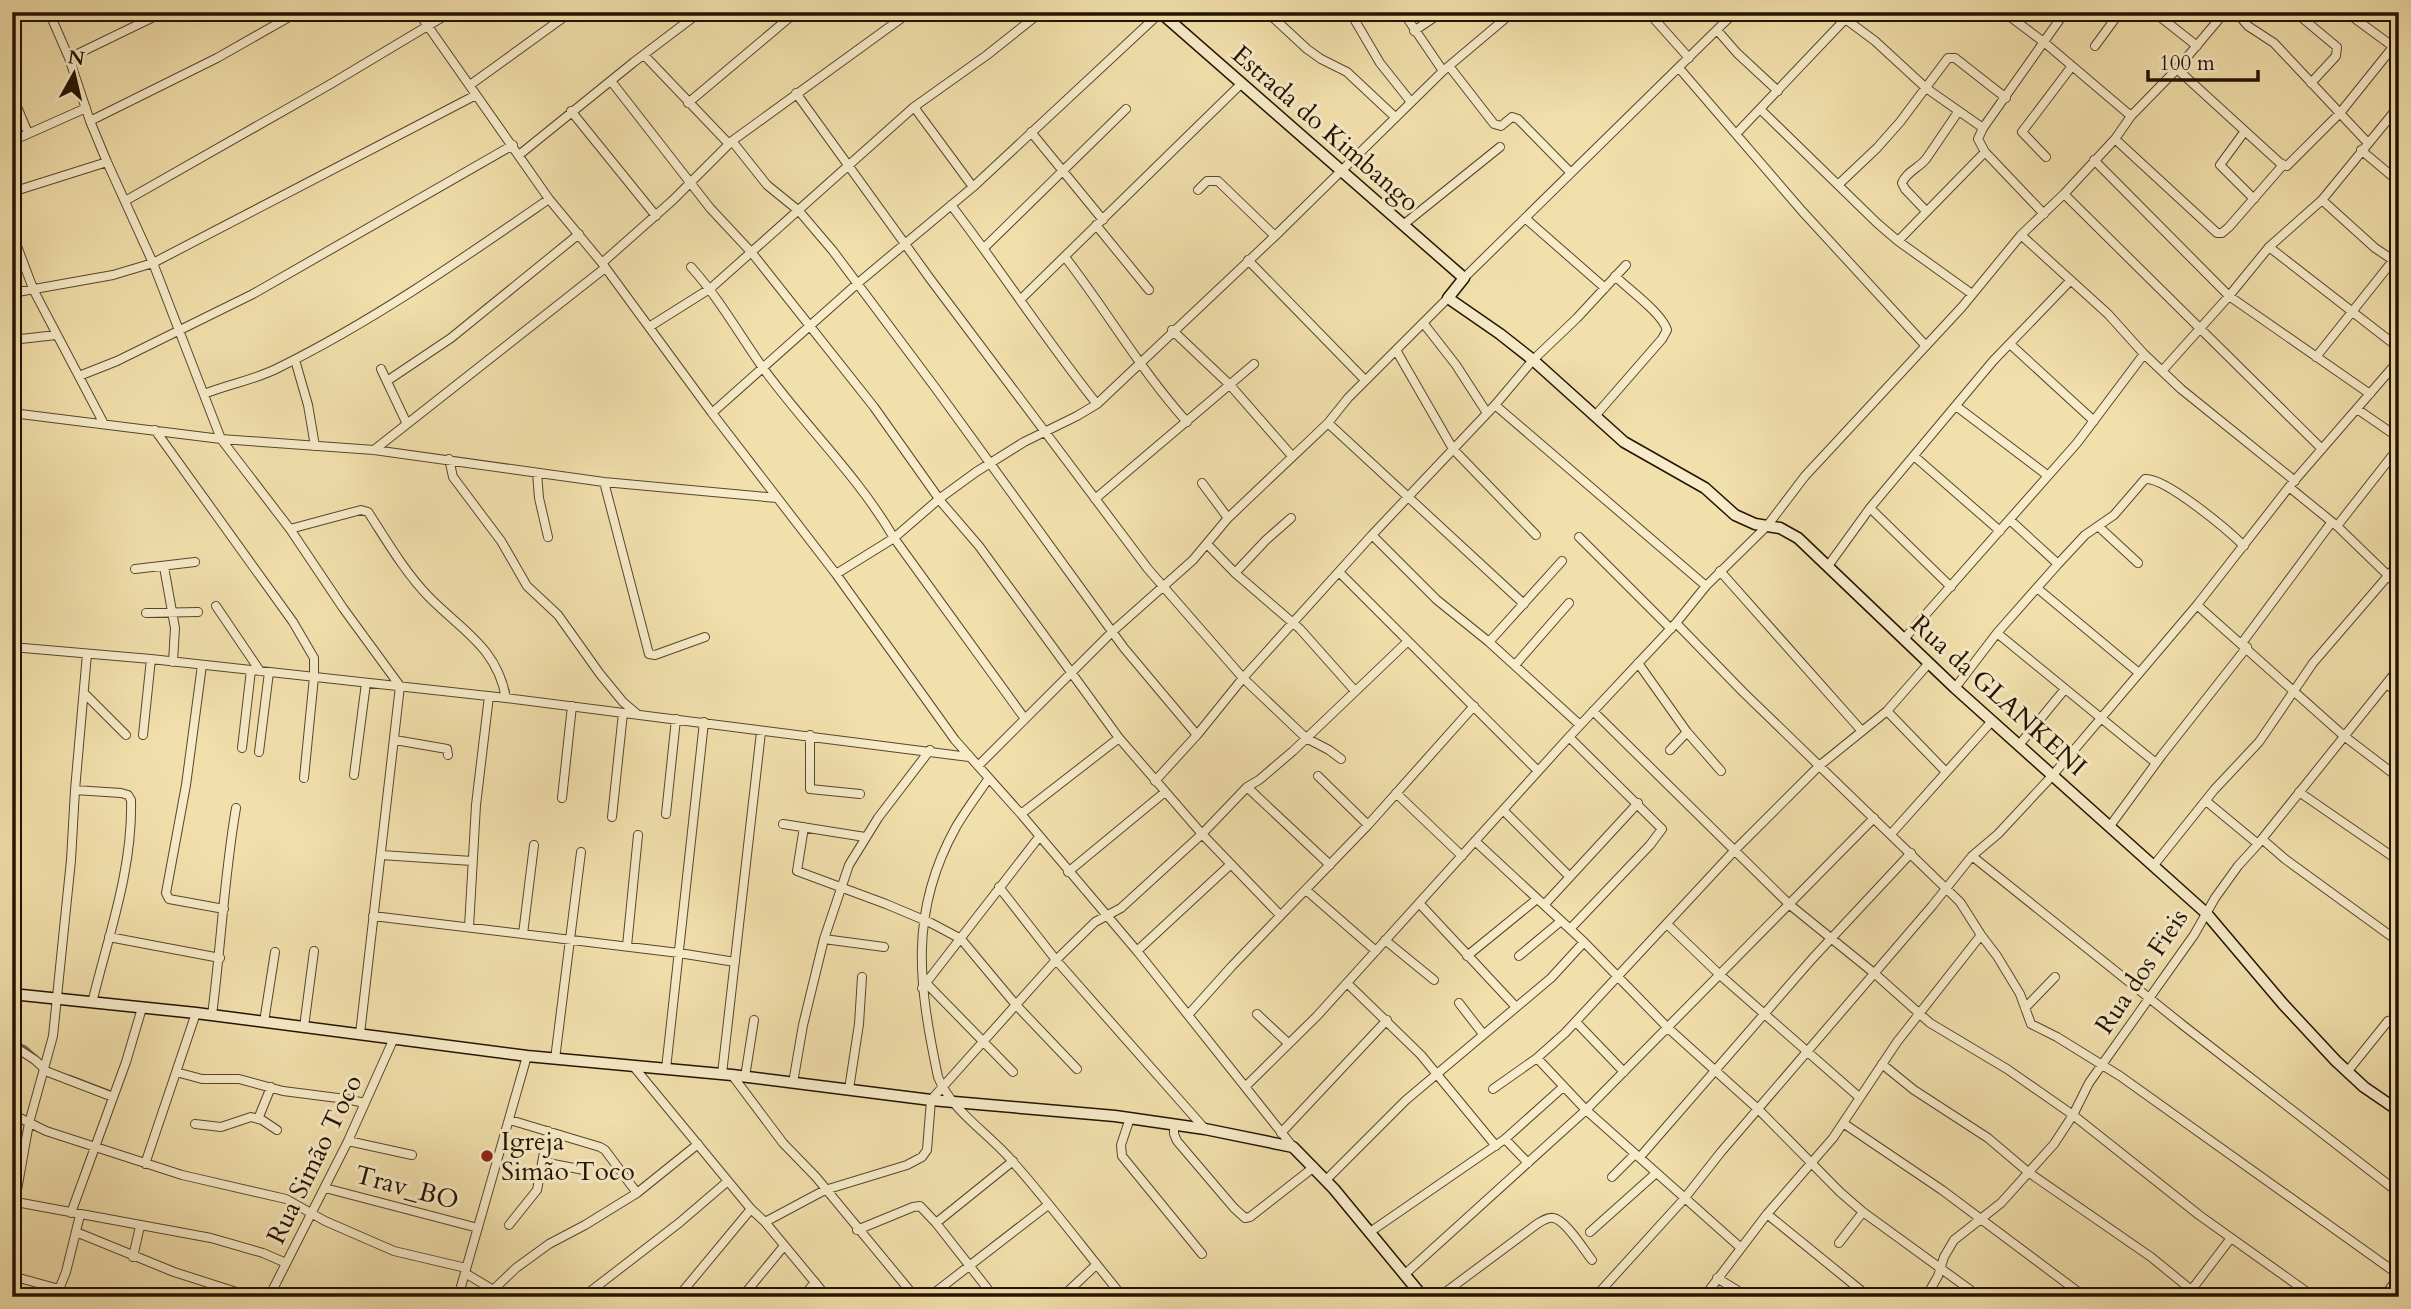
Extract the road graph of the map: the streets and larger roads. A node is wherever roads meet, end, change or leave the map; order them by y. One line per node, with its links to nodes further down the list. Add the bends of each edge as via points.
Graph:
1 (48, 12): 40 (street)
2 (164, 12): 40 (street)
3 (298, 12): 68 (street)
4 (418, 12): 32 (street)
5 (451, 12): 32 (street)
6 (572, 12): 49 (street)
7 (701, 12): 39 (street)
8 (796, 12): 57 (street)
9 (910, 12): 52 (street)
10 (1041, 12): 59 (street)
11 (1160, 12): 47 (street, Estrada do Kimbango); 71 (street)
12 (1267, 12): 67 (street, via 1314,54 1347,72)
13 (1350, 12): 56 (street, via 1380,63)
14 (1403, 12): 34 (street)
15 (1442, 12): 34 (street)
16 (1513, 12): 44 (street)
17 (1648, 12): 41 (street)
18 (1719, 12): 30 (street)
19 (1735, 12): 30 (street)
20 (1836, 12): 31 (street)
21 (1852, 12): 31 (street)
22 (2004, 12): 35 (street)
23 (2065, 12): 35 (street)
24 (2120, 12): 36 (street)
25 (2154, 12): 37 (street)
26 (2225, 12): 37 (street)
27 (2236, 12): 48 (street, via 2274,43)
28 (2295, 12): 48 (street, via 2337,47 2336,56)
29 (2346, 12): 38 (street)
30 (1726, 21): 33 (street)
31 (1846, 21): 50 (street); 51 (street)
32 (428, 27): 49 (street); 101 (street)
33 (1717, 30): 41 (street); 51 (street)
34 (1414, 31): 44 (street)
35 (2045, 43): 42 (street); 55 (street)
36 (2095, 46)
37 (2197, 46): 45 (street)
38 (2396, 49): 65 (street)
39 (644, 55): 46 (street); 57 (street)
40 (69, 58): 60 (street)
41 (1689, 58): 43 (street)
42 (2072, 66): 66 (street); 83 (street, via 2022,132)
43 (1679, 68): 73 (street); 90 (street)
44 (1446, 69): 56 (street); 90 (street, via 1494,124 1501,126 1518,118)
45 (2177, 69): 66 (street); 70 (street)
46 (611, 81): 63 (street); 91 (street)
47 (1242, 83): 89 (street, Estrada do Kimbango); 108 (street)
48 (2311, 83): 65 (street)
49 (470, 85): 54 (street)
50 (1926, 88): 55 (street, via 1951,57); 64 (street); 93 (street, via 1877,148)
51 (1778, 90): 62 (street)
52 (796, 93): 76 (street); 87 (street)
53 (12, 95): 72 (street)
54 (476, 95): 78 (street); 122 (street)
55 (2006, 98): 69 (street)
56 (1411, 102): 67 (street)
57 (688, 103): 76 (street)
58 (2399, 106): 77 (street)
59 (914, 107): 87 (street); 94 (street)
60 (86, 108): 68 (street); 72 (street)
61 (1126, 109): 88 (street)
62 (1760, 109): 73 (street); 93 (street)
63 (571, 111): 82 (street); 106 (street)
64 (1958, 112): 69 (street); 104 (street, via 1926,159 1902,183)
65 (2340, 113): 77 (street); 86 (street, via 2292,163)
66 (2131, 116): 74 (street)
67 (1395, 117): 89 (street)
68 (90, 121): 85 (street)
69 (1983, 128): 81 (street, via 1978,139)
70 (2245, 131): 86 (street); 99 (street, via 2220,165)
71 (1031, 132): 88 (street); 94 (street)
72 (29, 133): 75 (street)
73 (1736, 134): 149 (street)
74 (2115, 139): 84 (street); 99 (street, via 2217,233 2225,232)
75 (12, 141)
76 (730, 142): 91 (street); 103 (street, via 767,185)
77 (2367, 142): 80 (street)
78 (513, 145): 82 (street); 145 (street)
79 (1500, 147): 109 (street)
80 (2361, 150): 92 (street); 100 (street)
81 (1985, 152): 104 (street); 105 (street)
82 (519, 155): 98 (street)
83 (2046, 157)
84 (2094, 160): 97 (street); 136 (street)
85 (107, 162): 96 (street); 101 (street)
86 (2283, 165): 99 (street)
87 (847, 166): 103 (street); 115 (street)
88 (1064, 170): 108 (street); 117 (street)
89 (1341, 170): 109 (street, Estrada do Kimbango); 113 (street)
90 (1571, 173): 107 (street)
91 (691, 181): 106 (street); 118 (street)
92 (2399, 182)
93 (1839, 184): 114 (street)
94 (974, 187): 102 (street)
95 (1198, 190): 113 (street, via 1207,181 1218,181)
96 (12, 192)
97 (2064, 194): 105 (street); 144 (street)
98 (549, 199): 111 (street); 154 (street, via 404,298)
99 (2254, 199)
100 (2322, 200): 116 (street); 120 (street, via 2375,248)
101 (125, 201): 122 (street)
102 (951, 205): 115 (street); 117 (street)
103 (799, 211): 118 (street); 129 (street)
104 (1926, 211): 114 (street)
105 (2043, 215): 112 (street)
106 (656, 216): 123 (street)
107 (1525, 218): 127 (street); 131 (street)
108 (1100, 223): 119 (street); 132 (street)
109 (1403, 225): 127 (street, Estrada do Kimbango)
110 (12, 233): 133 (street)
111 (579, 234): 123 (street); 164 (street, via 451,338)
112 (2021, 235): 128 (street); 135 (street)
113 (1275, 236): 121 (street)
114 (1898, 241): 135 (street)
115 (905, 243): 129 (street); 182 (street)
116 (2269, 247): 136 (street); 139 (street)
117 (984, 248): 138 (street)
118 (752, 253): 130 (street); 142 (street)
119 (1065, 257): 138 (street); 157 (street)
120 (2397, 259): 139 (street)
121 (1248, 260): 143 (street); 163 (street)
122 (153, 263): 133 (street); 145 (street)
123 (603, 265): 141 (street); 180 (street)
124 (1626, 265): 126 (street)
125 (691, 267): 130 (street)
126 (1615, 276): 131 (street); 175 (street, via 1667,330)
127 (1464, 278): 137 (street)
128 (2070, 281): 148 (street); 152 (street)
129 (858, 283): 142 (street); 193 (street)
130 (711, 288): 141 (street); 160 (street)
131 (1605, 288): 155 (street)
132 (1149, 290)
133 (34, 291): 134 (street); 146 (street)
134 (12, 293)
135 (1972, 294): 149 (street)
136 (2229, 296): 144 (street); 153 (street)
137 (1448, 298): 140 (street); 155 (street, Rua da GLANKENI)
138 (1020, 300): 168 (street)
139 (2352, 311): 150 (street); 153 (street)
140 (1424, 324): 151 (street); 174 (street)
141 (649, 327): 173 (street)
142 (811, 327): 160 (street); 201 (street)
143 (1172, 330): 157 (street); 165 (street)
144 (2199, 330): 161 (street); 188 (street)
145 (178, 332): 162 (street); 166 (street)
146 (56, 335): 147 (street); 162 (street)
147 (12, 340)
148 (2010, 344): 170 (street); 176 (street)
149 (1925, 345): 208 (street, via 1805,475)
150 (2399, 348)
151 (1396, 350): 163 (street); 187 (street)
152 (2144, 354): 161 (street); 176 (street)
153 (2316, 357): 167 (street)
154 (295, 360): 166 (street); 185 (street)
155 (1533, 360): 169 (street); 175 (street, Rua da GLANKENI)
156 (2399, 360): 167 (street)
157 (1140, 362): 168 (street); 177 (street)
158 (1254, 364): 165 (street)
159 (381, 369): 164 (street)
160 (764, 369): 173 (street); 216 (street)
161 (2162, 371): 198 (street)
162 (79, 376): 179 (street)
163 (1365, 380): 178 (street)
164 (387, 381): 180 (street)
165 (1230, 385): 177 (street); 190 (street)
166 (204, 394): 184 (street)
167 (2370, 394): 171 (street)
168 (1097, 404): 182 (street)
169 (1495, 405): 174 (street); 233 (street)
170 (1956, 406): 191 (street); 195 (street)
171 (2357, 409): 183 (street); 188 (street)
172 (12, 413): 179 (street)
173 (712, 413): 200 (street)
174 (1487, 413): 187 (street)
175 (1595, 416): 208 (street, Rua da GLANKENI, via 1624,442 1705,488 1735,515)
176 (2094, 421): 195 (street)
177 (1187, 422): 202 (street)
178 (1328, 423): 190 (street); 199 (street)
179 (104, 424): 181 (street)
180 (407, 424): 189 (street)
181 (155, 430): 184 (street); 266 (street, via 302,635 314,658)
182 (1046, 431): 193 (street); 202 (street)
183 (2399, 438)
184 (221, 439): 185 (street); 210 (street)
185 (315, 446): 189 (street)
186 (2399, 447): 207 (street)
187 (1453, 449): 199 (street); 213 (street)
188 (2322, 449): 198 (street)
189 (374, 450): 192 (street)
190 (1292, 456): 204 (street)
191 (1914, 456): 203 (street); 211 (street)
192 (449, 459): 194 (street); 284 (street, via 453,477 501,541 527,586 558,615 600,674)
193 (990, 463): 201 (street); 246 (street)
194 (537, 473): 196 (street); 214 (street)
195 (2047, 475): 206 (street)
196 (604, 482): 200 (street); 248 (street, via 649,654 655,656)
197 (1202, 483): 204 (street)
198 (2292, 484): 207 (street); 218 (street)
199 (1407, 497): 212 (street); 238 (street)
200 (777, 498): 229 (street)
201 (939, 499): 216 (street); 264 (street)
202 (1095, 499): 232 (street)
203 (1870, 508): 224 (street); 235 (street)
204 (1228, 517): 217 (street)
205 (1291, 518): 230 (street)
206 (2010, 520): 211 (street); 222 (street)
207 (2334, 524): 231 (street); 252 (street)
208 (1767, 526): 224 (street, Rua da GLANKENI, via 1798,538); 227 (street)
209 (2098, 526): 218 (street, via 2150,478 2213,518); 221 (street); 222 (street)
210 (290, 528): 270 (street); 278 (street, via 368,512 428,596 491,656)
211 (2000, 531): 235 (street)
212 (1372, 535): 228 (street); 251 (street, via 1437,600)
213 (1536, 535)
214 (548, 537)
215 (1580, 537): 245 (street)
216 (894, 538): 229 (street); 287 (street)
217 (1207, 544): 230 (street); 232 (street)
218 (2244, 546): 239 (street)
219 (1562, 561): 238 (street)
220 (195, 562): 225 (street)
221 (2138, 563)
222 (2057, 564): 236 (street)
223 (2399, 564): 231 (street)
224 (1828, 566): 249 (street, Rua da GLANKENI)
225 (164, 567): 226 (street); 243 (street)
226 (135, 569)
227 (1720, 571): 233 (street); 291 (street)
228 (1339, 572): 244 (street); 250 (street)
229 (836, 573): 309 (street)
230 (1235, 573): 244 (street)
231 (2389, 575): 234 (street); 273 (street)
232 (1163, 586): 246 (street); 267 (street)
233 (1706, 586): 245 (street)
234 (2399, 586)
235 (1951, 587): 249 (street)
236 (2037, 588): 247 (street); 263 (street)
237 (1569, 603): 260 (street)
238 (1524, 604): 251 (street)
239 (2197, 605): 252 (street); 263 (street)
240 (216, 606): 262 (street)
241 (198, 612): 243 (street)
242 (145, 613): 243 (street)
243 (172, 613): 256 (street)
244 (1293, 623): 267 (street); 274 (street)
245 (1673, 626): 257 (street); 313 (street)
246 (1113, 631): 264 (street); 297 (street)
247 (1997, 633): 271 (street); 272 (street)
248 (705, 637)
249 (1904, 639): 258 (street, Rua da GLANKENI)
250 (1407, 642): 274 (street); 279 (street)
251 (1489, 642): 260 (street)
252 (2244, 645): 273 (street); 311 (street)
253 (13, 647): 254 (street); 265 (street)
254 (88, 654): 255 (street); 275 (street)
255 (150, 659): 256 (street); 295 (street)
256 (173, 662): 259 (street)
257 (1638, 663): 281 (street); 293 (street)
258 (1929, 663): 271 (street, Rua da GLANKENI); 282 (street)
259 (202, 665): 262 (street); 371 (street, via 166,893 169,899)
260 (1515, 665): 290 (street)
261 (2399, 668): 269 (street, Rua dos Fieis)
262 (260, 671): 266 (street); 304 (street); 307 (street)
263 (2139, 673): 285 (street)
264 (1071, 674): 287 (street); 301 (street)
265 (12, 677)
266 (314, 677): 268 (street); 320 (street)
267 (1243, 678): 297 (street); 299 (street)
268 (366, 683): 270 (street); 317 (street)
269 (2386, 684): 276 (street); 298 (street, Rua dos Fieis)
270 (400, 686): 277 (street); 302 (street)
271 (1955, 688): 288 (street, Rua da GLANKENI)
272 (2065, 689): 285 (street); 303 (street)
273 (2293, 690): 298 (street); 331 (street, via 2259,742)
274 (1355, 691): 299 (street)
275 (85, 694): 294 (street); 325 (street)
276 (2399, 694)
277 (489, 696): 278 (street); 357 (street)
278 (506, 698): 280 (street)
279 (1474, 705): 314 (street); 328 (street)
280 (572, 706): 283 (street); 330 (street)
281 (1593, 711): 290 (street); 351 (street)
282 (1887, 711): 291 (street); 316 (street)
283 (623, 713): 284 (street); 337 (street)
284 (638, 714): 286 (street)
285 (2101, 718): 311 (street); 319 (street)
286 (676, 719): 289 (street); 335 (street)
287 (1026, 719): 312 (street)
288 (1992, 721): 303 (street, Rua da GLANKENI); 316 (street)
289 (704, 722): 292 (street); 397 (street)
290 (1580, 725): 300 (street)
291 (1861, 730): 313 (street)
292 (761, 732): 296 (street); 402 (street)
293 (1687, 732): 305 (street); 315 (street)
294 (126, 735)
295 (144, 735)
296 (810, 735): 306 (street); 329 (street, via 810,789)
297 (1197, 736): 323 (street)
298 (2344, 736): 322 (street); 327 (street, Rua dos Fieis)
299 (1306, 737): 310 (street); 324 (street)
300 (1569, 737): 314 (street); 332 (street)
301 (1119, 738): 323 (street); 336 (street)
302 (395, 740): 308 (street, via 444,748); 354 (street)
303 (2019, 746): 319 (street, Rua da GLANKENI)
304 (242, 748)
305 (1670, 750)
306 (930, 751): 309 (street); 346 (street)
307 (259, 752)
308 (448, 755)
309 (968, 757): 312 (street)
310 (1341, 760)
311 (2156, 763): 341 (street)
312 (978, 766): 321 (street)
313 (1819, 766): 338 (street); 351 (street)
314 (1538, 771): 334 (street)
315 (1721, 771)
316 (1945, 771): 344 (street)
317 (354, 775)
318 (1318, 776): 340 (street)
319 (2052, 776): 341 (street, Rua da GLANKENI); 356 (street)
320 (304, 778)
321 (989, 778): 336 (street); 376 (street, via 945,850)
322 (2399, 778)
323 (1155, 781): 326 (street)
324 (1247, 787): 343 (street); 361 (street)
325 (75, 790): 383 (street, via 121,793 131,800 126,856); 412 (street)
326 (1165, 792): 343 (street); 362 (street)
327 (2299, 792): 349 (street, Rua dos Fieis); 358 (street)
328 (1396, 793): 340 (street); 355 (street)
329 (860, 794)
330 (562, 798)
331 (2206, 801): 349 (street); 360 (street)
332 (1637, 803): 363 (street); 380 (street, via 1662,832)
333 (236, 808): 371 (street)
334 (1503, 810): 348 (street); 363 (street)
335 (666, 814)
336 (1021, 814): 347 (street)
337 (612, 817)
338 (1874, 818): 344 (street); 370 (street)
339 (783, 824): 342 (street)
340 (1368, 825): 361 (street)
341 (2110, 826): 360 (street, Rua da GLANKENI)
342 (804, 827): 346 (street); 364 (street, via 797,871)
343 (1202, 834): 359 (street); 375 (street, via 1121,908)
344 (1891, 834): 353 (street)
345 (638, 835): 391 (street)
346 (865, 837): 364 (street)
347 (1039, 837): 362 (street); 365 (street)
348 (1475, 841): 355 (street); 368 (street)
349 (2260, 841): 372 (street, Rua dos Fieis); 390 (street)
350 (534, 845): 381 (street)
351 (1735, 850): 370 (street); 378 (street)
352 (581, 852): 384 (street)
353 (1911, 853): 366 (street); 387 (street)
354 (381, 855): 357 (street); 374 (street)
355 (1462, 856): 369 (street)
356 (1972, 856): 366 (street); 413 (street)
357 (472, 861): 379 (street)
358 (2399, 861)
359 (1231, 864): 373 (street); 394 (street)
360 (2154, 865): 372 (street, Rua da GLANKENI)
361 (1331, 866): 367 (street)
362 (1068, 872): 375 (street)
363 (1569, 876): 368 (street)
364 (840, 886): 376 (street); 385 (street)
365 (999, 887): 386 (street); 401 (street)
366 (1945, 887): 382 (street, via 1968,912); 403 (street)
367 (1306, 890): 373 (street); 395 (street)
368 (1540, 902): 377 (street); 398 (street)
369 (1419, 903): 388 (street); 398 (street)
370 (1790, 905): 387 (street); 405 (street)
371 (224, 909): 400 (street)
372 (2206, 913): 413 (street, Rua dos Fieis); 453 (street, Rua da GLANKENI)
373 (1280, 915): 424 (street)
374 (373, 916): 379 (street); 433 (street)
375 (1106, 916): 394 (street); 401 (street)
376 (923, 919): 386 (street); 410 (street)
377 (1560, 921): 380 (street); 399 (street)
378 (1667, 924): 404 (street); 405 (street)
379 (469, 927): 381 (street)
380 (1570, 929): 389 (street)
381 (523, 934): 384 (street)
382 (1981, 936): 419 (street); 421 (street)
383 (109, 937): 400 (street); 414 (street)
384 (570, 939): 391 (street); 442 (street)
385 (824, 939): 392 (street); 457 (street)
386 (961, 939): 410 (street); 416 (street)
387 (1830, 939): 403 (street); 425 (street)
388 (1385, 940): 395 (street); 408 (street)
389 (1584, 942): 404 (street); 417 (street)
390 (2399, 942)
391 (627, 946): 397 (street)
392 (884, 947)
393 (314, 951): 431 (street)
394 (1137, 951): 424 (street)
395 (1376, 951): 409 (street)
396 (275, 952): 428 (street)
397 (679, 953): 402 (street); 447 (street)
398 (1467, 956): 417 (street)
399 (1519, 956)
400 (220, 958): 423 (street)
401 (1056, 960): 416 (street); 481 (street)
402 (735, 962): 455 (street)
403 (1874, 973): 421 (street); 439 (street)
404 (1617, 975): 429 (street); 432 (street)
405 (1720, 975): 425 (street); 432 (street)
406 (862, 977): 462 (street)
407 (2055, 977): 419 (street)
408 (1434, 980)
409 (1347, 983): 427 (street); 437 (street)
410 (924, 985): 436 (street); 460 (street)
411 (12, 994): 412 (street)
412 (58, 997): 414 (street); 446 (street)
413 (2149, 998): 445 (street, Rua dos Fieis); 509 (street)
414 (92, 1003): 418 (street)
415 (1459, 1003): 434 (street)
416 (1016, 1005): 436 (street); 448 (street)
417 (1516, 1007): 434 (street)
418 (142, 1008): 420 (street); 464 (street)
419 (2025, 1008): 445 (street, via 2031,1024)
420 (196, 1013): 423 (street); 449 (street)
421 (1919, 1013): 443 (street); 473 (street, via 1941,1032 1989,1058)
422 (1256, 1014): 437 (street)
423 (212, 1015): 428 (street)
424 (1188, 1015): 458 (street)
425 (1765, 1015): 439 (street); 452 (street)
426 (754, 1020): 456 (street)
427 (1387, 1020): 454 (street); 484 (street)
428 (264, 1022): 431 (street)
429 (1576, 1022): 441 (street); 451 (street)
430 (2399, 1022): 453 (street, via 2388,1021)
431 (304, 1027): 433 (street)
432 (1668, 1028): 451 (street); 452 (street)
433 (360, 1034): 435 (street)
434 (1483, 1034): 454 (street)
435 (394, 1038): 440 (street); 468 (street, Rua Simão Toco)
436 (984, 1042): 450 (street); 460 (street)
437 (1289, 1043): 458 (street)
438 (12, 1045): 446 (street)
439 (1806, 1052): 465 (street); 470 (street)
440 (527, 1056): 442 (street); 476 (street)
441 (1537, 1058): 461 (street); 463 (street)
442 (555, 1059): 444 (street)
443 (1882, 1064): 465 (street); 502 (street)
444 (634, 1066): 447 (street); 487 (street)
445 (2102, 1066): 473 (street, Rua dos Fieis); 543 (street)
446 (45, 1069): 464 (street); 477 (street)
447 (666, 1069): 455 (street)
448 (1077, 1069)
449 (176, 1072): 459 (street); 499 (street)
450 (1013, 1072)
451 (1624, 1072): 469 (street)
452 (1716, 1072): 470 (street); 493 (street)
453 (2347, 1072): 471 (street, Rua da GLANKENI)
454 (1437, 1073): 490 (street); 505 (street)
455 (727, 1075): 456 (street); 508 (street)
456 (744, 1077): 457 (street)
457 (793, 1083): 462 (street)
458 (1246, 1086): 484 (street)
459 (271, 1087): 468 (street); 475 (street)
460 (942, 1087): 466 (street); 467 (street)
461 (1562, 1088): 469 (street); 485 (street)
462 (849, 1089): 466 (street)
463 (1493, 1089)
464 (113, 1097): 488 (street)
465 (1859, 1097): 478 (street)
466 (931, 1100): 467 (street); 508 (street, via 927,1150 922,1157)
467 (953, 1101): 474 (street); 496 (street)
468 (365, 1103): 486 (street, Rua Simão Toco)
469 (1586, 1110): 493 (street); 497 (street)
470 (1759, 1110): 498 (street); 511 (street)
471 (2399, 1111)
472 (12, 1114): 477 (street)
473 (2073, 1115): 502 (street, Rua dos Fieis); 530 (street)
474 (1130, 1118): 480 (street); 534 (street, via 1122,1156)
475 (258, 1119): 479 (street, via 246,1118 221,1127); 482 (street)
476 (510, 1120): 483 (street); 525 (street)
477 (29, 1123): 488 (street); 492 (street)
478 (1843, 1123): 498 (street); 520 (street)
479 (195, 1124)
480 (1174, 1125): 481 (street); 500 (street, via 1177,1141 1245,1218)
481 (1205, 1129): 489 (street)
482 (277, 1130)
483 (548, 1131): 495 (street); 510 (street, via 605,1150)
484 (1281, 1133): 489 (street)
485 (1505, 1139): 490 (street); 497 (street)
486 (348, 1141): 494 (street); 507 (street, Rua Simão Toco)
487 (698, 1144): 506 (street); 510 (street)
488 (94, 1146): 499 (street); 517 (street)
489 (1293, 1146): 500 (street)
490 (1496, 1146): 528 (street)
491 (12, 1147): 492 (street)
492 (24, 1149): 512 (street)
493 (1637, 1155): 503 (street); 504 (street)
494 (412, 1156)
495 (543, 1161): 501 (street); 524 (street, via 537,1190)
496 (1013, 1161): 513 (street); 522 (street)
497 (1528, 1163): 542 (street)
498 (1811, 1163): 515 (street); 518 (street)
499 (145, 1164): 516 (street, via 286,1199)
500 (1314, 1167): 505 (street)
501 (584, 1170)
502 (2028, 1172): 520 (street, Rua dos Fieis); 549 (street, via 2151,1257)
503 (1655, 1174): 511 (street); 529 (street)
504 (1612, 1177)
505 (1326, 1180): 528 (street)
506 (728, 1181): 514 (street); 555 (street)
507 (325, 1188): 516 (street, Rua Simão Toco); 525 (street, Trav_BO)
508 (825, 1190): 521 (street); 526 (street)
509 (2399, 1193)
510 (637, 1194): 547 (street, via 549,1244)
511 (1684, 1199): 533 (street); 567 (street)
512 (16, 1202): 517 (street); 519 (street)
513 (1048, 1205): 538 (street); 540 (street)
514 (751, 1209): 521 (street); 556 (street)
515 (1863, 1212): 531 (street); 539 (street)
516 (313, 1213): 537 (street, Rua Simão Toco); 541 (street, via 394,1251)
517 (76, 1214): 523 (street); 527 (street)
518 (1767, 1214): 533 (street); 570 (street)
519 (12, 1218)
520 (1980, 1219): 539 (street, Rua dos Fieis, via 1954,1240); 573 (street)
521 (765, 1222): 532 (street)
522 (936, 1223): 526 (street, via 916,1206); 540 (street)
523 (140, 1226): 535 (street); 537 (street, via 226,1241)
524 (509, 1226)
525 (478, 1228): 541 (street)
526 (857, 1230): 560 (street)
527 (76, 1232): 535 (street); 548 (street)
528 (1370, 1232): 542 (street)
529 (1590, 1232)
530 (2231, 1238): 549 (street); 575 (street)
531 (1839, 1243)
532 (784, 1247): 546 (street); 557 (street)
533 (1741, 1248): 545 (street)
534 (1202, 1254)
535 (133, 1257): 552 (street)
536 (1592, 1260): 566 (street, via 1564,1223 1549,1218)
537 (286, 1263): 550 (street, Rua Simão Toco)
538 (1096, 1265): 563 (street); 564 (street)
539 (1941, 1266): 571 (street, Rua dos Fieis); 572 (street)
540 (969, 1267): 561 (street); 562 (street)
541 (465, 1270): 547 (street); 553 (street)
542 (1404, 1275): 565 (street)
543 (2399, 1275): 576 (street)
544 (12, 1276): 548 (street)
545 (1717, 1278): 568 (street); 569 (street)
546 (815, 1282): 558 (street); 559 (street)
547 (493, 1290): 554 (street)
548 (57, 1293): 551 (street)
549 (2189, 1293): 574 (street)
550 (272, 1296)
551 (77, 1297)
552 (252, 1297)
553 (458, 1297)
554 (505, 1297)
555 (583, 1297)
556 (678, 1297)
557 (742, 1297)
558 (803, 1297)
559 (827, 1297)
560 (915, 1297)
561 (929, 1297)
562 (994, 1297)
563 (1062, 1297)
564 (1123, 1297)
565 (1423, 1297)
566 (1439, 1297)
567 (1595, 1297)
568 (1704, 1297)
569 (1748, 1297)
570 (1869, 1297)
571 (1926, 1297)
572 (1980, 1297)
573 (2085, 1297)
574 (2200, 1297)
575 (2314, 1297)
576 (2384, 1297)

